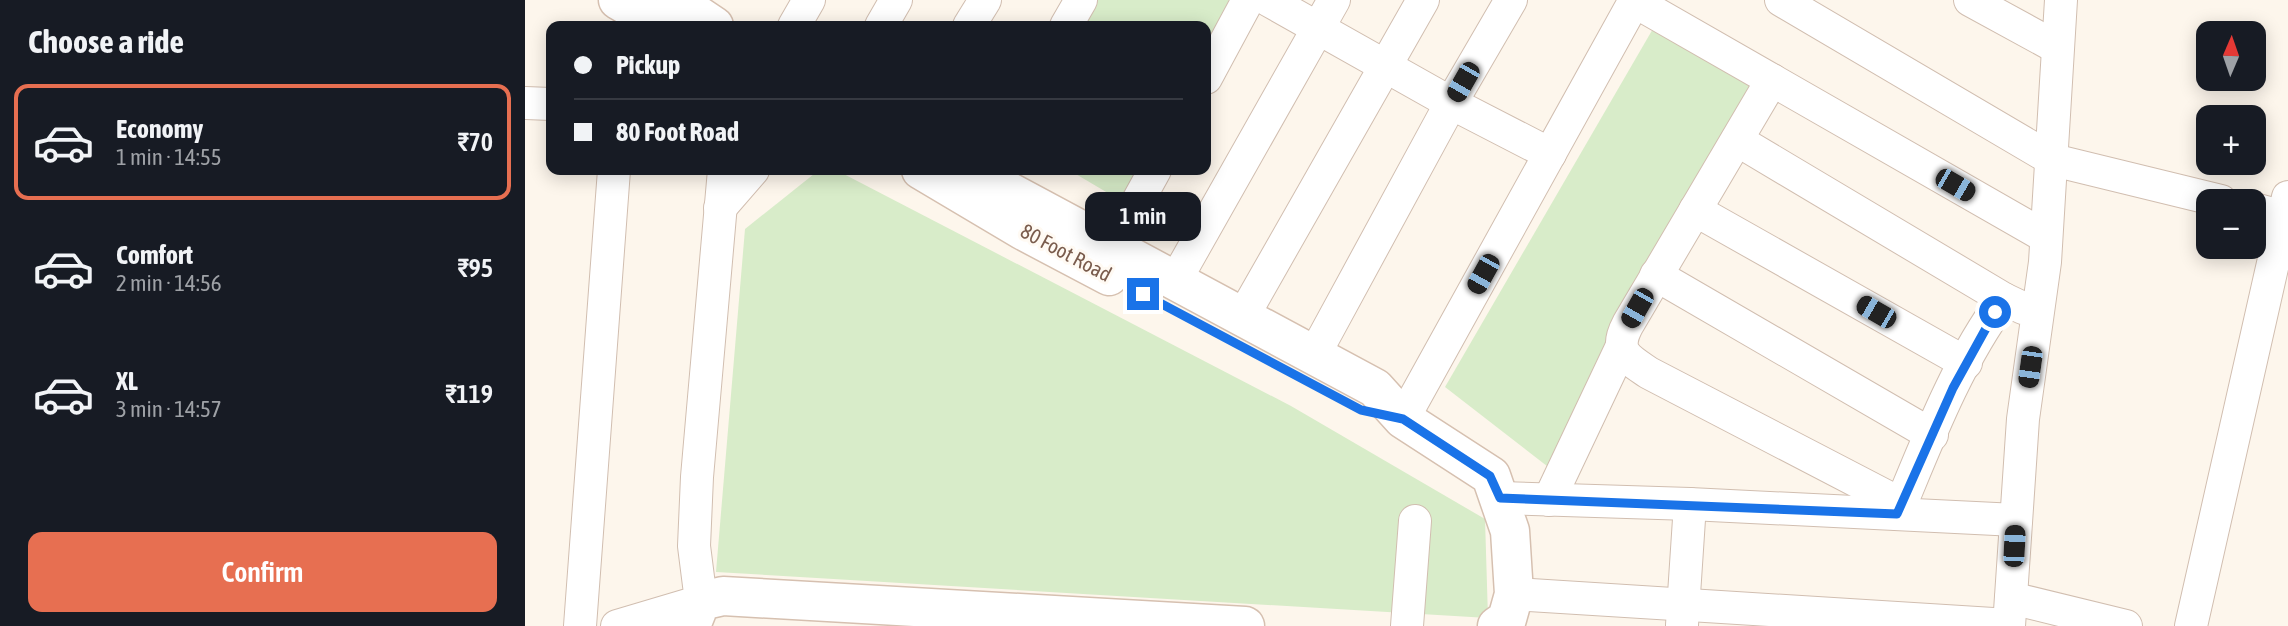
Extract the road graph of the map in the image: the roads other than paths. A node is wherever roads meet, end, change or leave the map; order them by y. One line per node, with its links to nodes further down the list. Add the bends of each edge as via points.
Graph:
1 (618, 0): 16 (street)
2 (675, 0): 17 (street)
3 (809, 0): 18 (street)
4 (896, 0): 19 (street)
5 (985, 0): 20 (street)
6 (1081, 0): 21 (street)
7 (1248, 0): 25 (street)
8 (1268, 0): 22 (street)
9 (1334, 0): 22 (street)
10 (1423, 0): 24 (street)
11 (1511, 0): 28 (street)
12 (1781, 0): 32 (street)
13 (1970, 0): 23 (street)
14 (2061, 0): 23 (street)
15 (1634, 1): 26 (street); 31 (street)
16 (654, 21)
17 (706, 21)
18 (797, 21)
19 (884, 21)
20 (972, 21)
21 (1069, 21)
22 (1318, 28): 24 (street); 48 (street)
23 (2056, 47): 32 (street)
24 (1386, 66): 28 (street); 51 (street)
25 (1211, 69)
26 (1772, 80): 30 (street); 45 (street)
27 (525, 103): 29 (street)
28 (1451, 103): 31 (street); 53 (street)
29 (546, 104)
30 (1737, 140): 43 (street); 49 (street)
31 (1551, 154): 55 (street)
32 (2053, 160): 39 (street); 45 (street)
33 (614, 175): 72 (street)
34 (723, 175): 40 (street)
35 (749, 175): 40 (street)
36 (932, 175): 44 (street, 80 Foot Road)
37 (982, 175): 44 (street, 80 Foot Road)
38 (1152, 175): 46 (street)
39 (2196, 195)
40 (720, 208): 64 (street, via 697,477)
41 (2266, 209): 42 (street)
42 (2287, 210): 78 (street)
43 (1695, 211): 47 (street); 54 (street)
44 (1028, 218): 46 (street, 80 Foot Road); 55 (street, 80 Foot Road, via 1361,410)
45 (2046, 237): 50 (street)
46 (1112, 248): 48 (street, 80 Foot Road)
47 (1657, 275): 52 (street, via 1621,337); 56 (street)
48 (1175, 281): 51 (street, 80 Foot Road)
49 (2004, 299): 50 (street); 54 (street)
50 (2038, 315): 61 (street, via 2023,419)
51 (1242, 318): 53 (street, 80 Foot Road)
52 (1621, 348): 58 (street); 60 (street, via 1649,373)
53 (1313, 357): 55 (street, 80 Foot Road, via 1375,388)
54 (1966, 363): 56 (street)
55 (1403, 419): 57 (street, 80 Foot Road)
56 (1932, 435): 60 (street)
57 (1495, 487): 58 (street); 63 (street, via 1510,531)
58 (1549, 500): 59 (street)
59 (1690, 504): 60 (street); 66 (street)
60 (1899, 509): 61 (street)
61 (2016, 520): 67 (street)
62 (1415, 521): 76 (street)
63 (1506, 610): 66 (street)
64 (696, 613): 65 (street, via 723,596); 73 (street)
65 (813, 614): 68 (street)
66 (1683, 616): 67 (street)
67 (2010, 616): 77 (street)
68 (940, 617): 69 (street)
69 (1020, 620): 70 (street)
70 (1090, 622): 71 (street)
71 (1163, 624): 74 (street)
72 (580, 626)
73 (617, 626)
74 (1238, 626): 75 (street)
75 (1245, 626)
76 (1407, 626)
77 (2126, 626)
78 (2191, 626)

